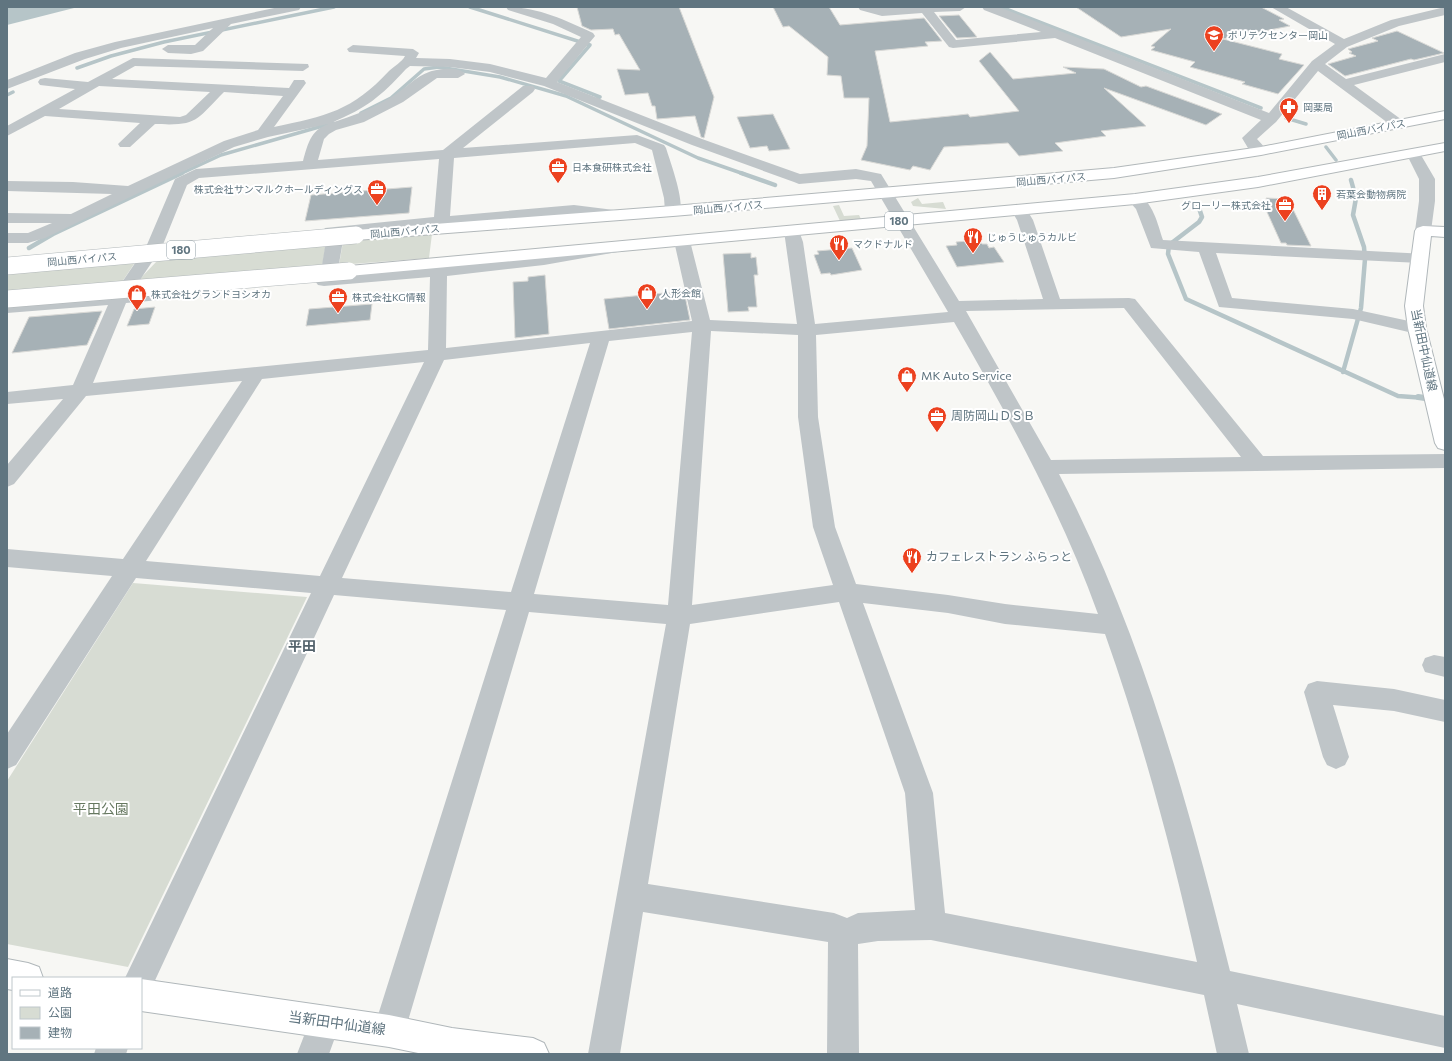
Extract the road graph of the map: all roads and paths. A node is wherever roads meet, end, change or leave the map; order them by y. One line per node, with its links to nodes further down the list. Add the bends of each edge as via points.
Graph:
1 (295, 7): 10 (street)
2 (512, 7): 23 (street, via 557,21 589,36)
3 (864, 7): 7 (street, via 882,12)
4 (960, 7): 7 (street)
5 (988, 7): 12 (street)
6 (1277, 7): 13 (street)
7 (924, 8): 12 (street, via 953,44)
8 (1445, 11): 9 (street)
9 (1431, 14): 11 (street); 13 (street, via 1395,23)
10 (229, 20): 14 (street); 14 (street, via 199,48 192,50)
11 (1445, 20)
12 (1058, 34): 33 (street)
13 (1343, 44): 19 (street)
14 (119, 45): 16 (street)
15 (353, 49): 18 (street, via 413,53)
16 (80, 56): 22 (street); 26 (street)
17 (1445, 58): 25 (street)
18 (408, 62): 23 (street, via 450,63 490,68); 36 (street, via 377,92 347,111 325,120)
19 (1317, 64): 25 (street); 33 (street)
20 (302, 67): 24 (street, via 133,62)
21 (301, 81): 29 (street)
22 (45, 82): 24 (street); 28 (street, via 27,84)
23 (549, 83): 45 (street, via 791,177 799,179 867,175 876,177)
24 (94, 84): 27 (street); 30 (street)
25 (1344, 84): 34 (street)
26 (7, 85)
27 (220, 89): 29 (street); 32 (street, via 191,118 181,121)
28 (7, 91)
29 (293, 92): 36 (street)
30 (43, 112): 32 (street); 35 (street)
31 (1445, 115): 34 (main road, 岡山西バイパス / 180)
32 (152, 119): 37 (street)
33 (1271, 119): 39 (street, via 1249,138)
34 (1397, 123): 39 (main road, 岡山西バイパス / 180)
35 (7, 132)
36 (265, 133): 44 (street, via 229,144)
37 (125, 144)
38 (1445, 147): 40 (main road, 180)
39 (1261, 151): 45 (main road, 岡山西バイパス / 180, via 1114,173)
40 (1413, 153): 46 (main road, 180, via 1258,182); 56 (street, via 1427,179)
41 (447, 154): 42 (street); 42 (street, via 528,89 498,80 455,74 432,75 391,103 359,120 324,131 317,137); 48 (street, via 637,139 660,148); 52 (street)
42 (310, 164): 61 (street, via 196,174 180,182)
43 (7, 186): 44 (street, via 73,186)
44 (129, 191): 51 (street)
45 (886, 194): 48 (main road, 岡山西バイパス / 180); 53 (street)
46 (1135, 199): 47 (main road, 180); 62 (street, via 1142,208 1157,245)
47 (1019, 210): 53 (main road, 180); 70 (street, via 1025,220)
48 (673, 211): 49 (main road, 岡山西バイパス / 180)
49 (614, 215): 52 (street, via 574,210); 65 (main road, 岡山西バイパス / 180, bridge)
50 (7, 218): 51 (street)
51 (74, 218): 58 (street, via 28,238)
52 (442, 221): 54 (street)
53 (903, 221): 55 (main road, 180); 72 (street)
54 (336, 231): 61 (street); 67 (street)
55 (792, 231): 59 (main road, 180); 75 (street)
56 (1423, 231): 57 (main road); 63 (main road, 当新田中仙道線)
57 (1445, 232)
58 (7, 238)
59 (682, 241): 60 (main road, 180); 73 (street)
60 (628, 246): 66 (street, via 582,256); 68 (main road, 180, bridge)
61 (154, 247): 64 (street); 69 (street)
62 (1206, 247): 63 (street); 74 (street, via 1225,303 1359,315)
63 (1420, 258): 74 (main road, 当新田中仙道線, via 1414,306)
64 (7, 259)
65 (7, 266)
66 (439, 271): 67 (street); 77 (street)
67 (328, 280): 69 (street)
68 (7, 299)
69 (119, 299): 71 (street); 79 (street)
70 (1053, 304): 72 (street); 83 (street, via 1129,303)
71 (7, 308)
72 (957, 311): 75 (street); 84 (street)
73 (702, 325): 75 (street); 76 (street); 91 (street)
74 (1417, 328): 81 (main road, 当新田中仙道線)
75 (807, 330): 89 (street, via 808,417 824,528)
76 (601, 337): 77 (street); 90 (street)
77 (437, 355): 78 (street); 88 (street)
78 (257, 372): 79 (street); 87 (street)
79 (80, 391): 80 (street); 85 (street)
80 (7, 398)
81 (1445, 443)
82 (1445, 461): 83 (street)
83 (1257, 463): 84 (street)
84 (1046, 467): 92 (street, via 1080,542)
85 (7, 479)
86 (7, 558): 87 (street)
87 (129, 569): 88 (street); 94 (street)
88 (326, 587): 90 (street); 101 (street)
89 (848, 592): 91 (street); 92 (street, via 1005,614); 97 (street, via 919,793)
90 (520, 602): 91 (street); 105 (street)
91 (679, 616): 96 (street)
92 (1112, 625): 102 (street, via 1147,720 1179,827)
93 (1445, 711): 95 (street, via 1394,700 1317,692)
94 (7, 757)
95 (1336, 757)
96 (632, 896): 98 (street, via 834,928); 110 (street)
97 (931, 925): 98 (street, via 878,926 858,928); 102 (street)
98 (847, 933): 111 (street, via 842,944)
99 (7, 974): 100 (main road)
100 (23, 977)
101 (140, 977)
102 (1217, 982): 106 (street, via 1246,991); 112 (street)
103 (142, 995): 104 (main road, 当新田中仙道線)
104 (325, 1021): 105 (main road, 当新田中仙道線); 108 (street)
105 (389, 1030): 107 (main road, 当新田中仙道線)
106 (1445, 1032)
107 (451, 1049): 109 (main road, 当新田中仙道線)
108 (313, 1054)
109 (533, 1054)
110 (604, 1054)
111 (842, 1054)
112 (1233, 1054)

